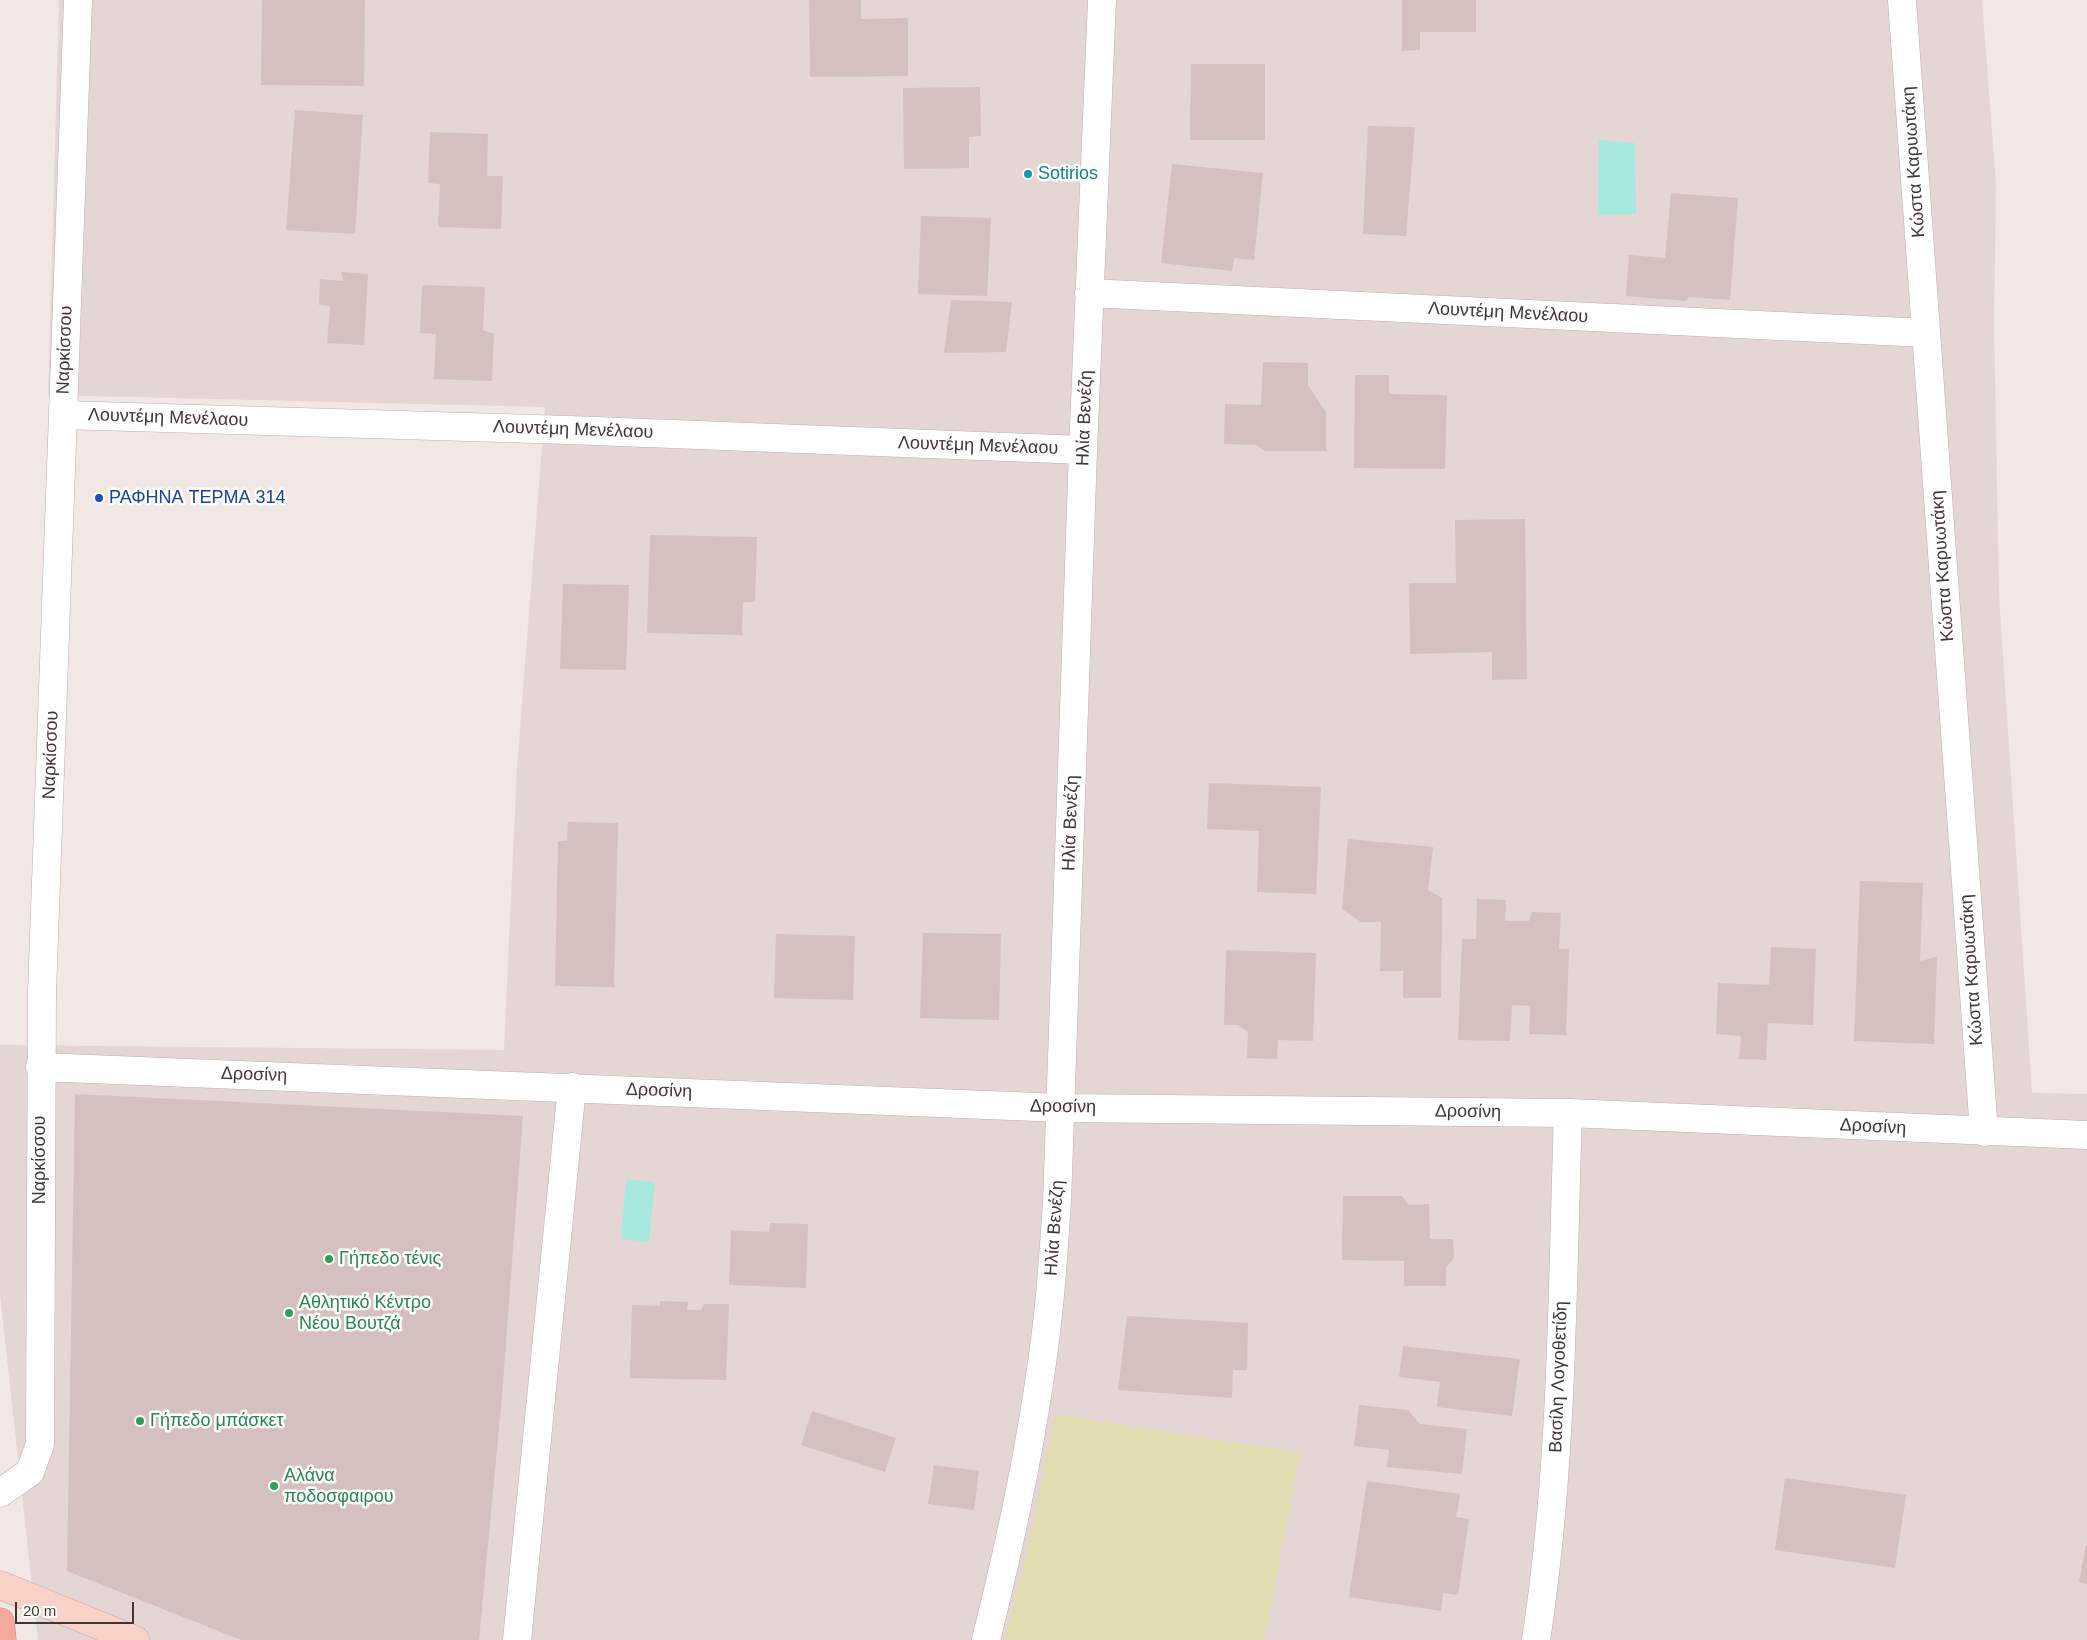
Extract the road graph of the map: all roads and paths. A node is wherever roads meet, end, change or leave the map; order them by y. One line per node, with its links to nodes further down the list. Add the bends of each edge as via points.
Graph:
1 (78, 0): 6 (street, Ναρκίσσου)
2 (1102, 0): 4 (street, Ηλία Βενέζη)
3 (1902, 0): 5 (street, Κώστα Καρυωτάκη)
4 (1089, 293): 5 (street, Λουντέμη Μενέλαου); 7 (street, Ηλία Βενέζη)
5 (1926, 333): 12 (street, Κώστα Καρυωτάκη)
6 (63, 415): 7 (street, Λουντέμη Μενέλαου); 8 (street, Ναρκίσσου)
7 (1083, 450): 10 (street, Ηλία Βενέζη)
8 (40, 1067): 9 (street, Δροσίνη); 14 (street, Ναρκίσσου, via 40,1444 30,1472)
9 (572, 1087): 10 (street, Δροσίνη); 19 (street)
10 (1062, 1108): 11 (street, Δροσίνη); 20 (street, Ηλία Βενέζη, via 1058,1202 1047,1323 1031,1433)
11 (1568, 1112): 12 (street, Δροσίνη); 21 (street, Βασίλη Λογοθετίδη, via 1557,1439)
12 (1984, 1132): 13 (street, Δροσίνη)
13 (2087, 1135)
14 (0, 1493)
15 (0, 1585): 18 (street)
16 (0, 1622): 17 (main road)
17 (2, 1640)
18 (135, 1640)
19 (516, 1640)
20 (986, 1640)
21 (1536, 1640)

